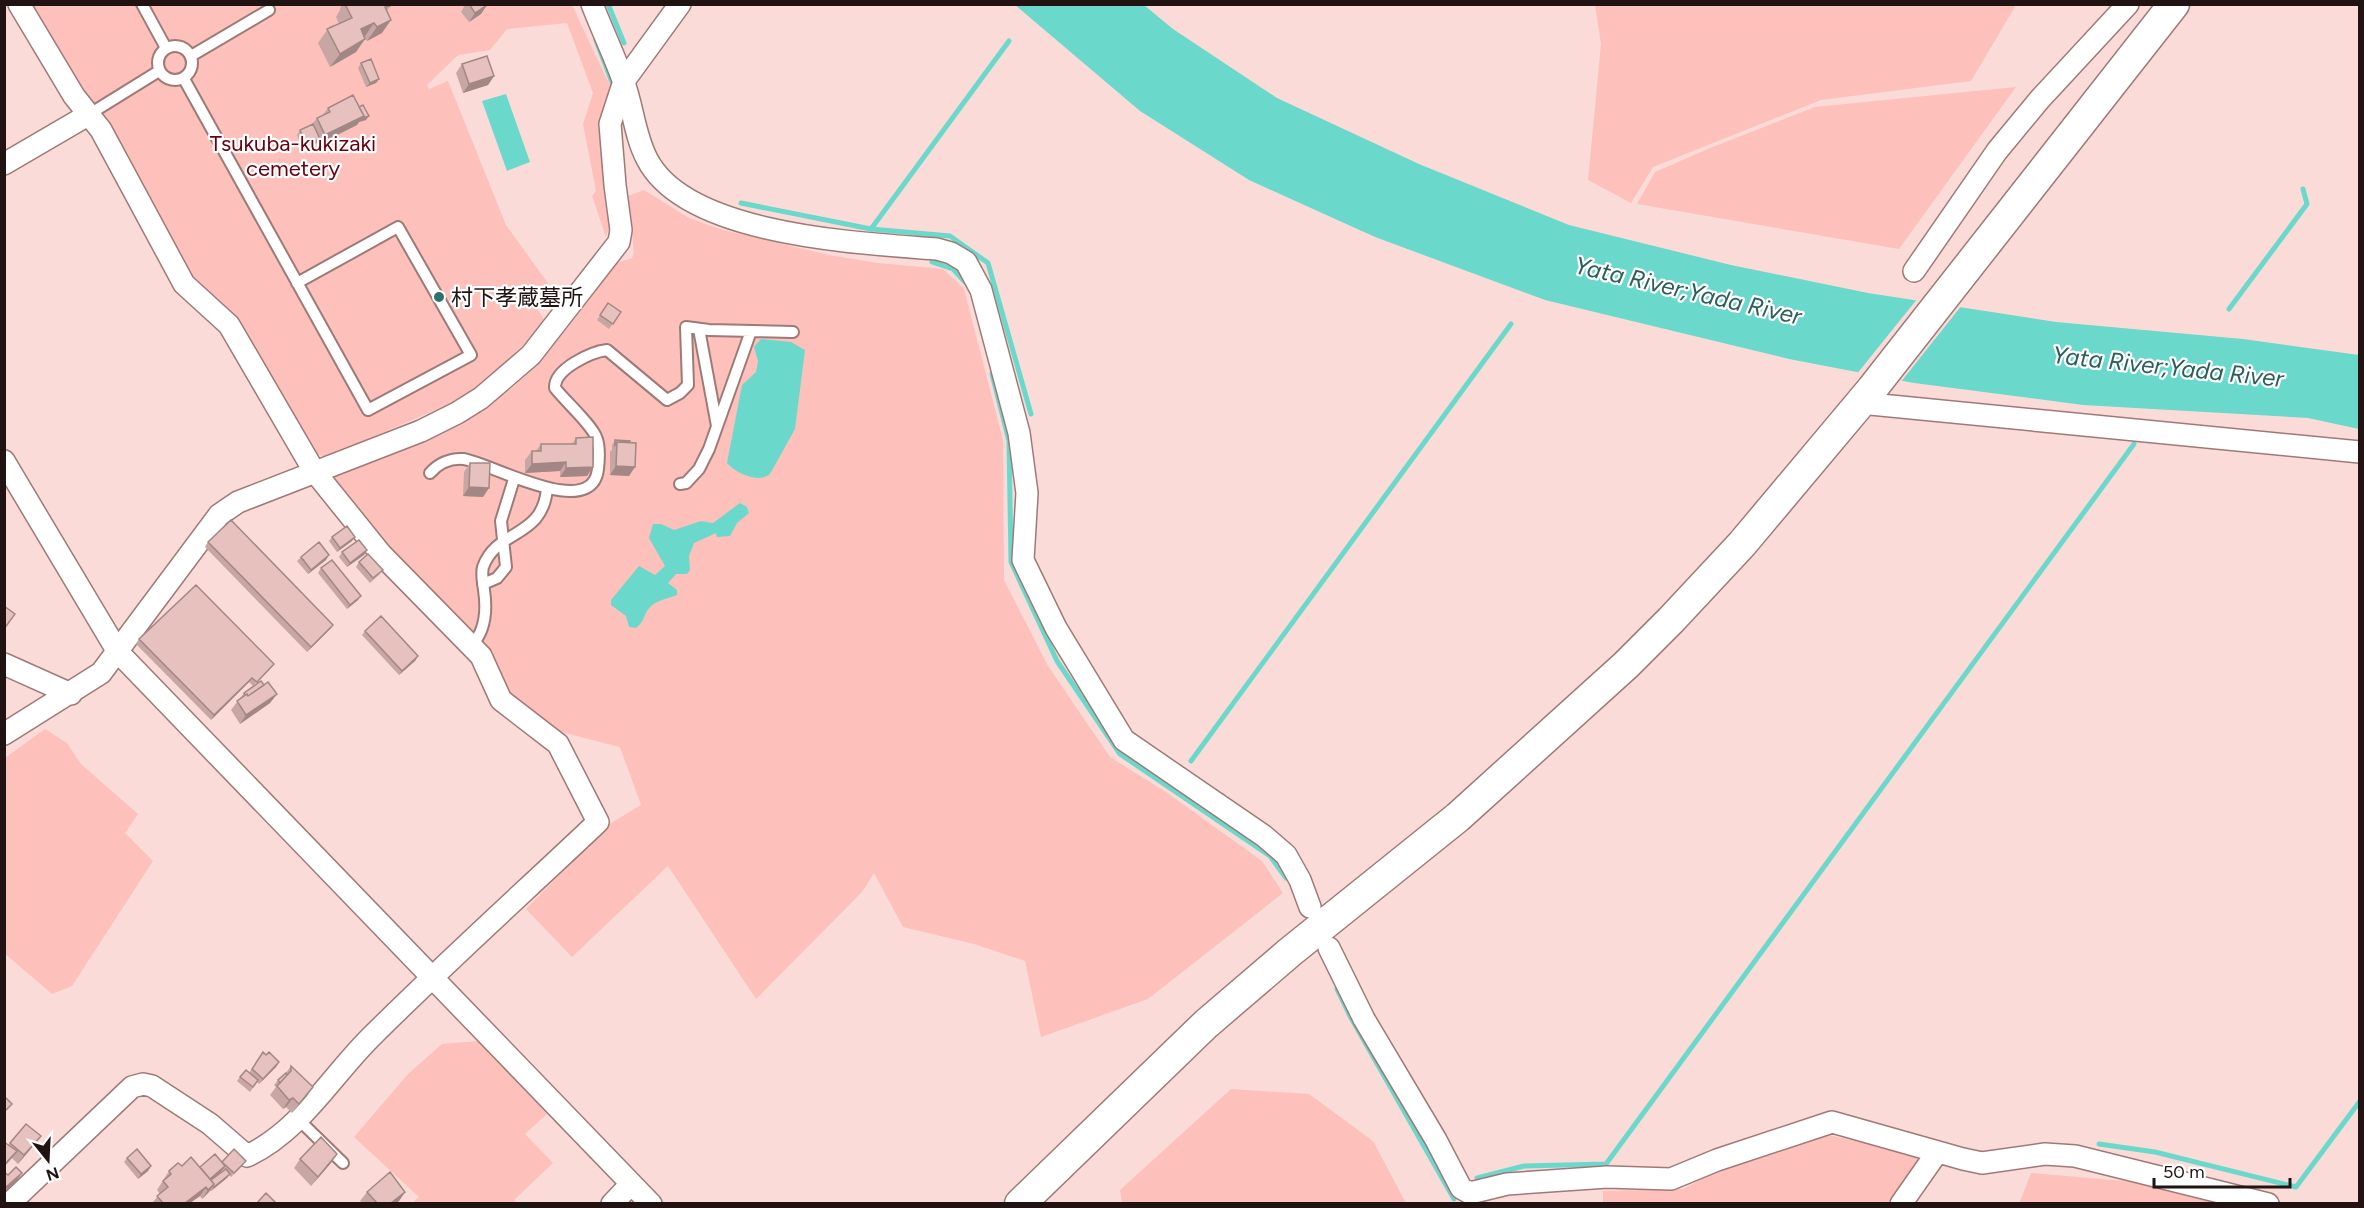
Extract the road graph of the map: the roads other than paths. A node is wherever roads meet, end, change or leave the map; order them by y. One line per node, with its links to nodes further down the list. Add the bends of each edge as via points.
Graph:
1 (20, 4): 13 (street)
2 (142, 4): 8 (lane)
3 (592, 4): 12 (street)
4 (680, 4): 12 (street)
5 (2128, 4): 15 (street, via 1997,151)
6 (2174, 4): 20 (street)
7 (268, 10): 9 (lane)
8 (166, 48): 9 (lane, via 178,46); 10 (lane, via 159,56)
9 (191, 56): 11 (lane, via 191,71)
10 (159, 71): 11 (lane, via 167,79); 13 (lane)
11 (184, 79): 16 (lane)
12 (624, 81): 24 (street, via 610,124 619,242 554,328 496,387 457,413 421,431); 36 (street, via 647,160 663,179 695,203 753,225 785,232 827,241 937,249 966,262 981,290 1019,433 1027,493 1023,560 1056,628 1124,741 1286,855)
13 (88, 115): 14 (street); 24 (street, via 101,130 184,284 229,325)
14 (4, 164)
15 (1914, 271)
16 (297, 283): 16 (lane, via 368,410 471,355 398,227)
17 (699, 329): 18 (lane); 21 (lane); 28 (lane, via 686,327 688,385 667,400 607,350 560,373 555,388 596,436 597,477 590,485 569,490)
18 (751, 331): 19 (lane); 21 (lane)
19 (794, 332)
20 (1866, 396): 22 (street); 46 (street, via 1742,544 1626,665 1458,817 1206,1024)
21 (717, 426): 27 (lane, via 699,469)
22 (2360, 452)
23 (4, 461): 32 (street)
24 (314, 471): 31 (street, via 381,554); 32 (street, via 238,502 219,515)
25 (430, 473): 26 (lane, via 444,463 464,459)
26 (514, 479): 28 (lane); 29 (lane, via 502,515)
27 (680, 484)
28 (547, 488): 29 (lane, via 543,509 534,522)
29 (504, 541): 30 (lane, via 483,568); 30 (lane, via 506,567 497,578)
30 (483, 584): 31 (lane, via 483,627)
31 (471, 646): 38 (street, via 481,656 501,700 558,744 598,822)
32 (118, 652): 34 (street, via 101,673); 38 (street)
33 (4, 664): 34 (street)
34 (71, 694): 35 (street)
35 (4, 735)
36 (1310, 908)
37 (1329, 948): 40 (street, via 1364,1019 1461,1188 1470,1193 1507,1184 1607,1177 1671,1179 1832,1122)
38 (433, 978): 39 (street, via 368,1040); 42 (street)
39 (298, 1119): 41 (lane); 43 (street, via 247,1156 210,1124 143,1084 132,1088)
40 (1936, 1154): 47 (street); 48 (street, via 1982,1163 2045,1154 2075,1156)
41 (343, 1163)
42 (632, 1184): 44 (street); 45 (street)
43 (9, 1203)
44 (612, 1203)
45 (651, 1203)
46 (1020, 1203)
47 (1901, 1203)
48 (2268, 1203)

